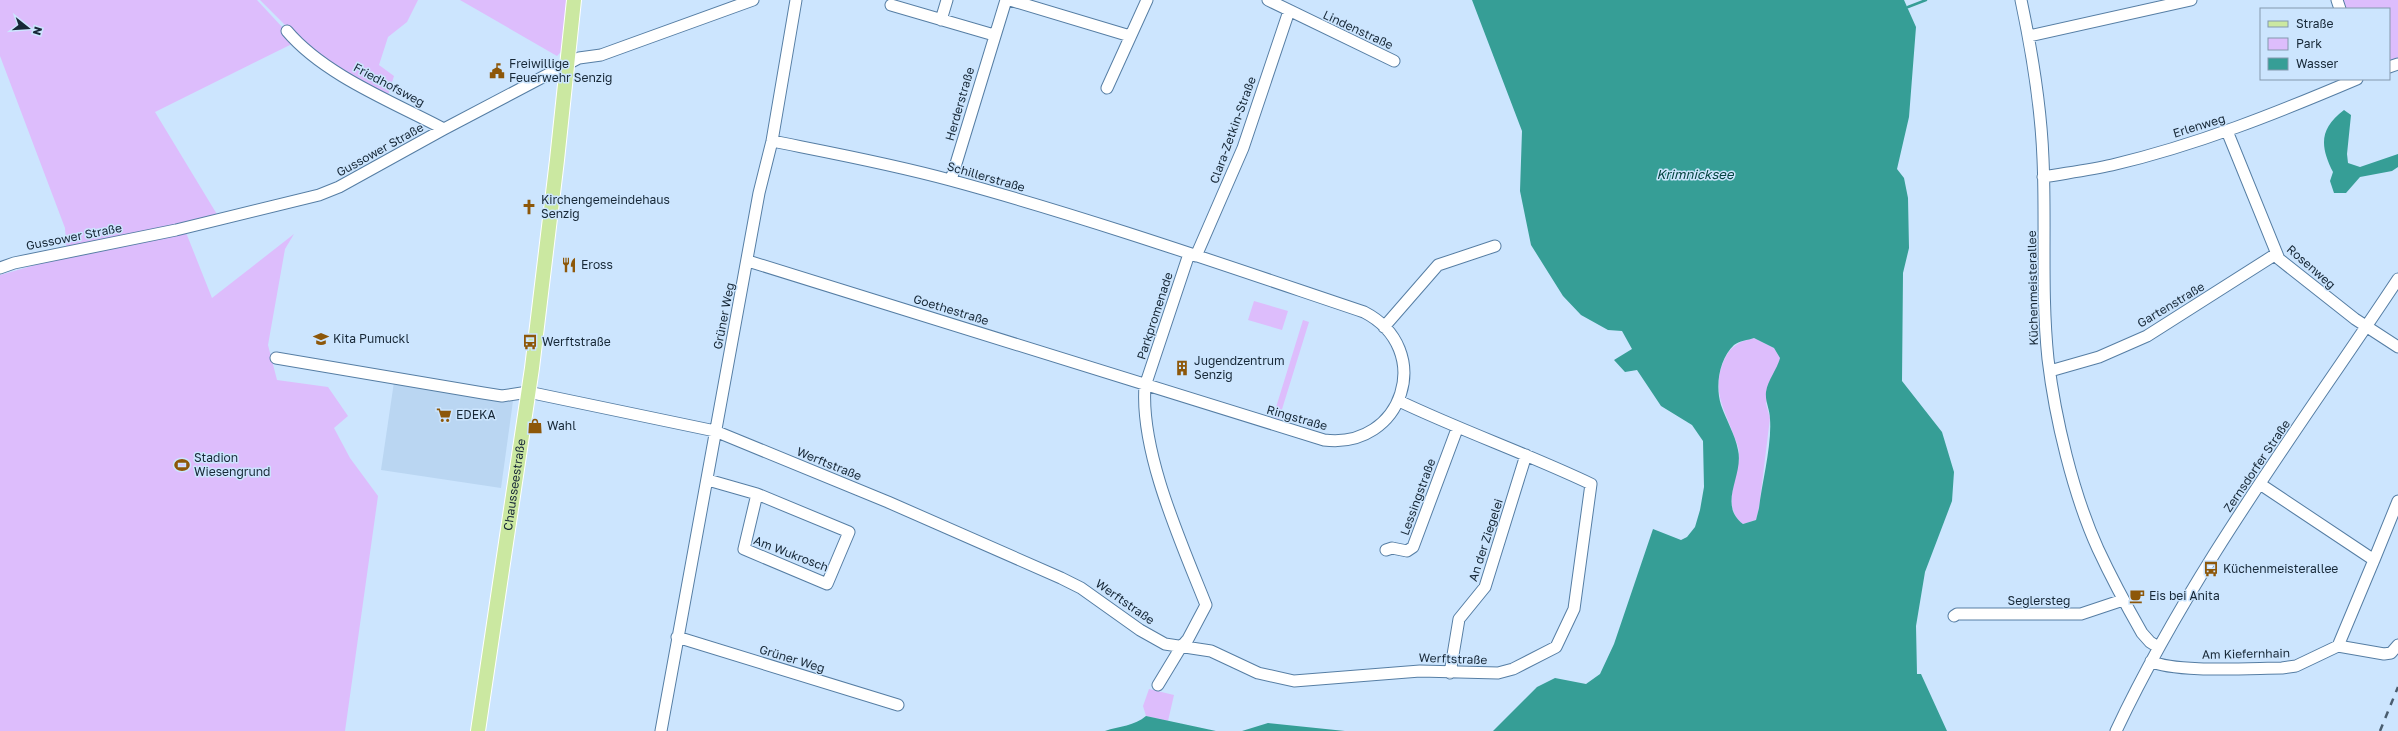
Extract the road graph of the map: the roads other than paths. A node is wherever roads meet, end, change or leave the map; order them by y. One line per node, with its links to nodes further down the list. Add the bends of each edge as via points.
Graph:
1 (574, 0): 19 (main road, Chausseestraße)
2 (753, 0): 19 (street, Gussower Straße, via 601,55 579,58)
3 (796, 0): 24 (street, Grüner Weg)
4 (947, 0): 13 (street)
5 (1006, 0): 15 (street, Herderstraße)
6 (1010, 0): 16 (street)
7 (1147, 0): 16 (street)
8 (1268, 0): 12 (street, Lindenstraße)
9 (2021, 0): 17 (street, Küchenmeisterallee)
10 (2191, 0): 17 (street)
11 (891, 5): 13 (street)
12 (1289, 11): 18 (street, Lindenstraße); 29 (street, Clara-Zetkin-Straße, via 1243,148)
13 (941, 20): 15 (street)
14 (287, 31): 22 (street, Friedhofsweg, via 297,43 358,86)
15 (994, 35): 26 (street, Herderstraße)
16 (1130, 36): 21 (street)
17 (2028, 36): 25 (street, Küchenmeisterallee, via 2038,107)
18 (1394, 61)
19 (568, 63): 22 (street, Gussower Straße); 39 (main road, Chausseestraße)
20 (2355, 80): 23 (street, Erlenweg)
21 (1107, 88)
22 (444, 129): 31 (street, Gussower Straße, via 339,187 319,195 176,230)
23 (2227, 132): 25 (street, Erlenweg, via 2111,165); 28 (street, Rosenweg)
24 (772, 141): 26 (street, Schillerstraße); 30 (street, Grüner Weg, via 759,193)
25 (2043, 177): 37 (street, Küchenmeisterallee, via 2044,289)
26 (951, 180): 29 (street, Schillerstraße)
27 (1495, 246): 33 (street, via 1438,265)
28 (2276, 254): 34 (street, Rosenweg); 37 (street, Gartenstraße, via 2147,336 2099,357)
29 (1192, 255): 33 (street, Ringstraße, via 1364,312); 38 (street, Parkpromenade)
30 (748, 261): 38 (street, Goethestraße); 42 (street, Grüner Weg)
31 (0, 268)
32 (2398, 279): 34 (street, Zernsdorfer Straße)
33 (1384, 327): 40 (street, Ringstraße, via 1398,346 1403,361 1403,385)
34 (2366, 327): 35 (street, Rosenweg); 45 (street, Zernsdorfer Straße)
35 (2398, 347)
36 (276, 358): 39 (street, Werftstraße, via 502,396)
37 (2050, 371): 50 (street, Küchenmeisterallee, via 2074,483 2097,548)
38 (1145, 386): 40 (street, Ringstraße, via 1334,442 1369,433 1383,422); 55 (street, via 1144,406 1149,444 1206,605)
39 (528, 392): 42 (street, Werftstraße); 61 (main road, Chausseestraße)
40 (1399, 401): 41 (street)
41 (1457, 429): 43 (street); 48 (street, Lessingstraße, via 1413,547 1407,551 1392,548)
42 (715, 431): 44 (street, Grüner Weg); 55 (street, Werftstraße, via 888,502 1061,578 1091,594 1140,630 1165,644)
43 (1526, 455): 58 (street, An der Ziegelei, via 1485,587 1459,619); 58 (street, Werftstraße, via 1591,484 1574,609 1556,647 1498,674)
44 (708, 480): 46 (street, Am Wukrosch); 52 (street, Grüner Weg)
45 (2260, 484): 49 (street); 56 (street, Zernsdorfer Straße, via 2205,568)
46 (757, 494): 46 (street, Am Wukrosch, via 849,532 827,584 744,549)
47 (2398, 501): 49 (street)
48 (1386, 550)
49 (2374, 560): 54 (street)
50 (2123, 600): 51 (street, Seglersteg, via 2081,614); 56 (street, Küchenmeisterallee, via 2142,632)
51 (1954, 616)
52 (677, 637): 60 (street, Grüner Weg); 62 (street, Grüner Weg)
53 (2398, 645): 54 (street, via 2391,653 2384,654)
54 (2338, 646): 57 (street, Am Kiefernhain, via 2296,666 2282,668 2188,668 2163,666)
55 (1181, 647): 58 (street, Werftstraße, via 1211,651 1258,673 1294,681 1399,671); 59 (street)
56 (2158, 647): 57 (street, Zernsdorfer Straße)
57 (2151, 661): 63 (street, Zernsdorfer Straße)
58 (1450, 673)
59 (1158, 685)
60 (898, 705)
61 (478, 731)
62 (661, 731)
63 (2116, 731)

